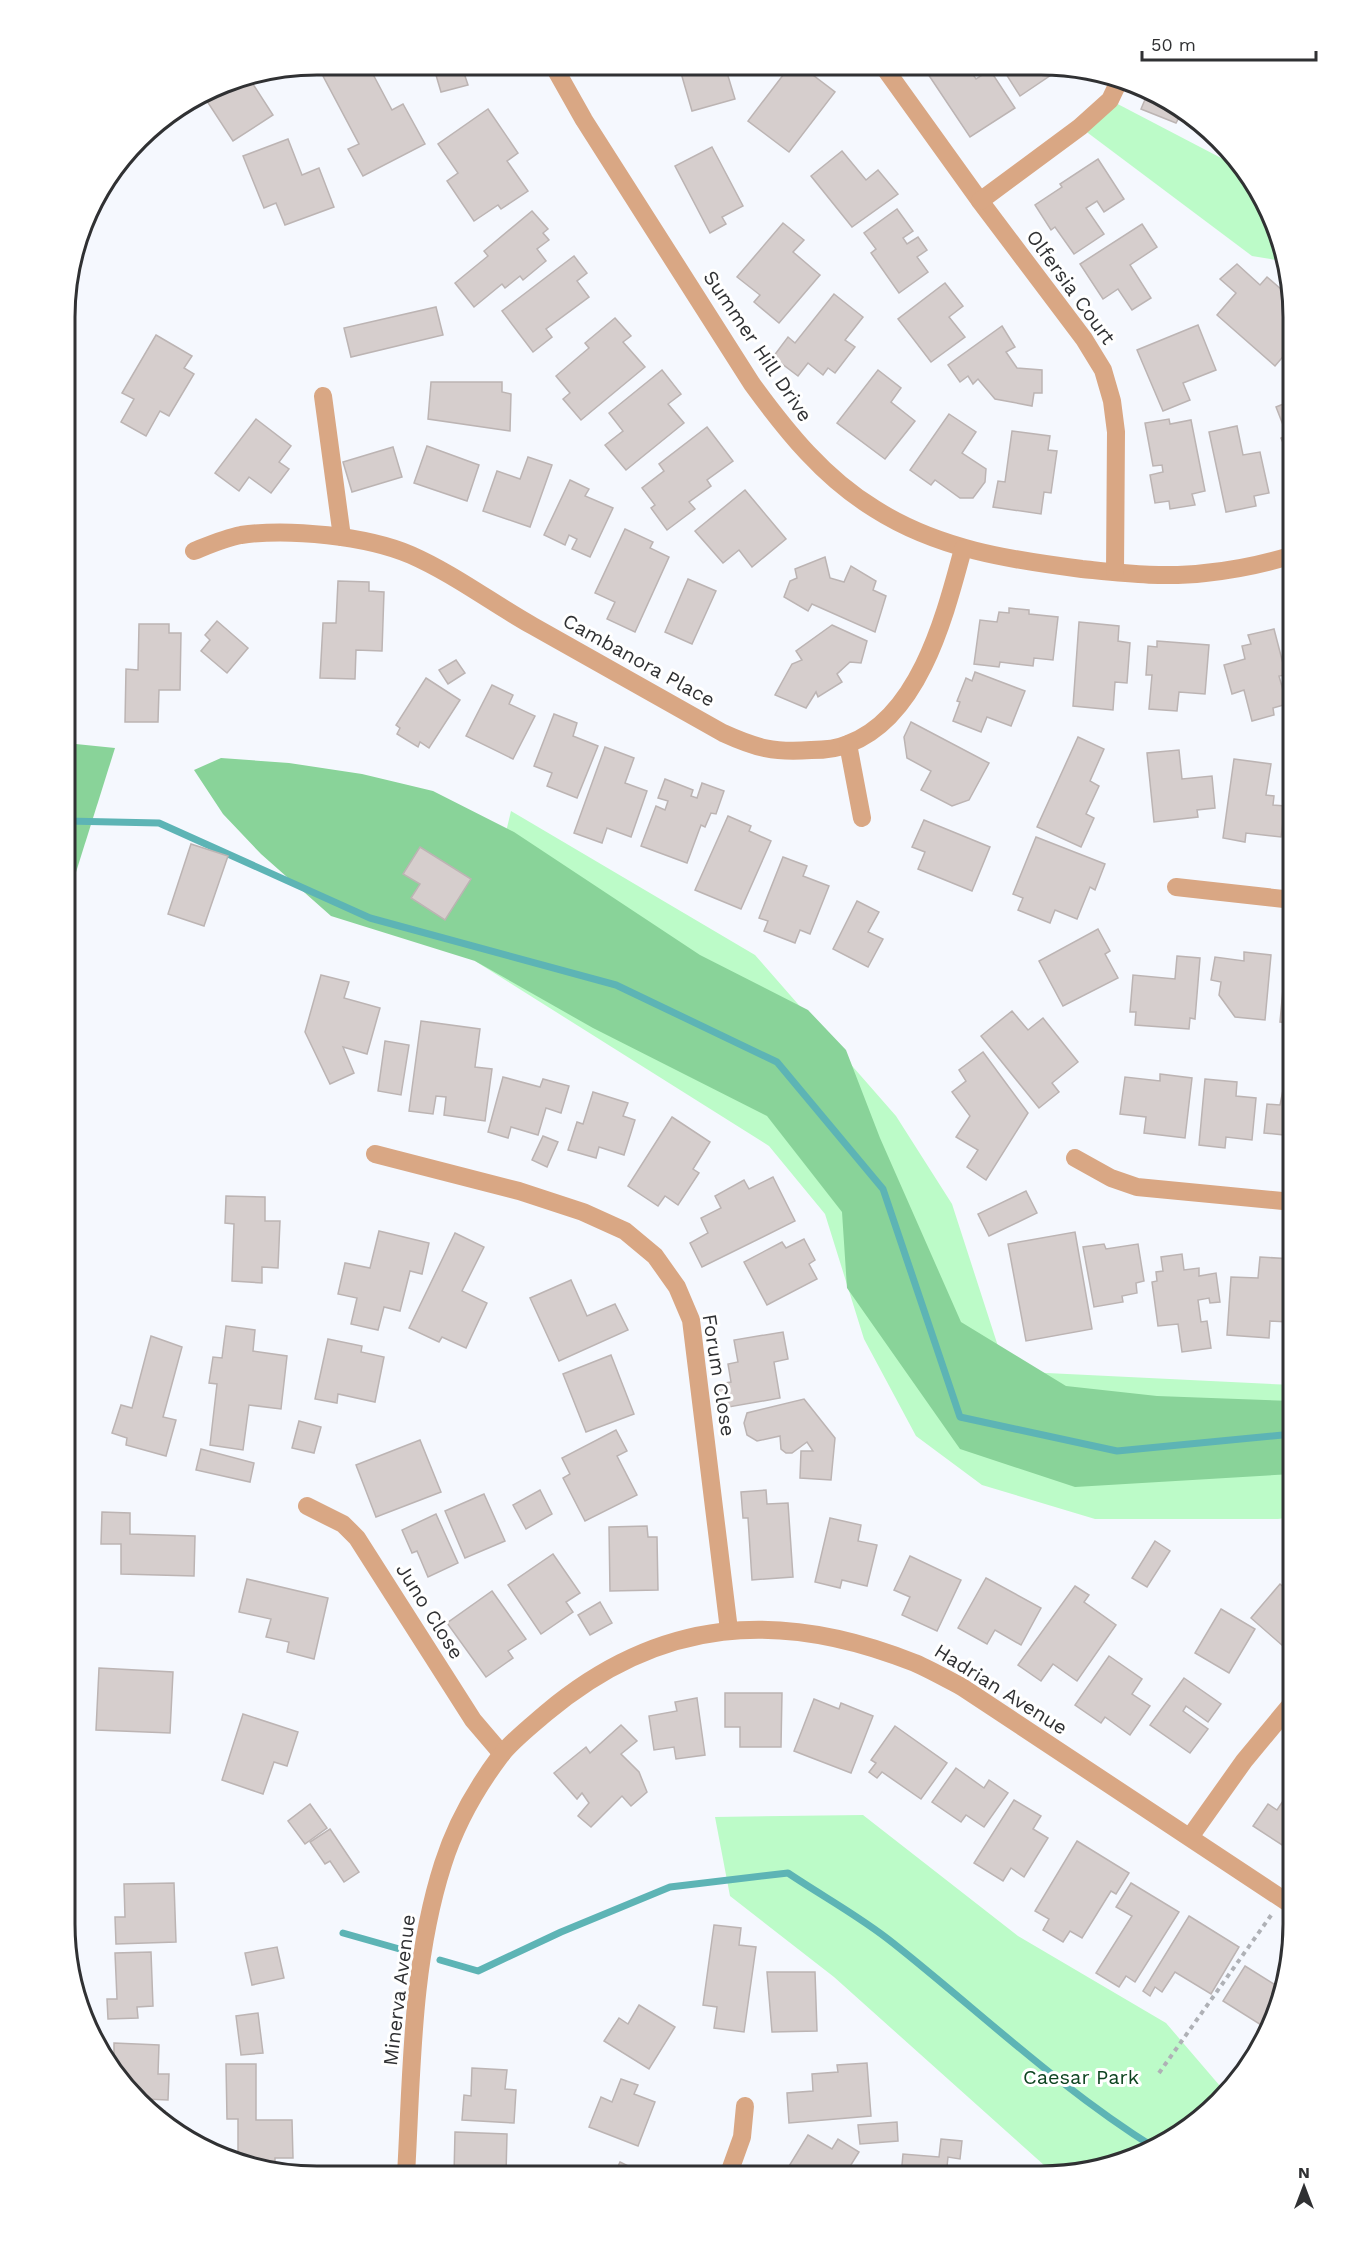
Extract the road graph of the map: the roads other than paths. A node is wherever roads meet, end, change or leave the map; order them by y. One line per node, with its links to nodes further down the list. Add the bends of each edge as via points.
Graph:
1 (559, 75): 7 (street, Summer Hill Drive, via 602,150 780,423 810,458 875,510)
2 (889, 75): 4 (street, Olfersia Court)
3 (1116, 87): 4 (street, via 1110,100 1080,127)
4 (980, 201): 10 (street, Olfersia Court, via 1103,370 1116,432)
5 (323, 396): 6 (street)
6 (342, 537): 8 (street, Cambanora Place, via 301,533 242,535); 11 (street, Cambanora Place, via 410,555 723,733 753,746 784,752)
7 (963, 549): 10 (street, Summer Hill Drive); 11 (street, Cambanora Place, via 921,670 907,695 872,730)
8 (194, 551)
9 (1283, 558): 10 (street, Summer Hill Drive, via 1203,574)
10 (1115, 572)
11 (848, 744): 12 (street)
12 (862, 818)
13 (1176, 887): 14 (street)
14 (1283, 899)
15 (375, 1154): 19 (street, Forum Close, via 519,1191 583,1212 625,1231 655,1256 677,1287 691,1320)
16 (1075, 1158): 17 (street, via 1137,1187)
17 (1283, 1201)
18 (307, 1506): 21 (street, Juno Close, via 343,1524 357,1538 473,1720)
19 (729, 1630): 21 (street, Hadrian Avenue, via 660,1645 597,1675 564,1698); 22 (street, Hadrian Avenue, via 842,1640 918,1664 962,1687)
20 (1283, 1714): 22 (street, via 1244,1761)
21 (502, 1754): 25 (street, Minerva Avenue, via 463,1817 430,1910 415,2016)
22 (1190, 1838): 23 (street, Hadrian Avenue)
23 (1283, 1900)
24 (745, 2106): 26 (street, via 742,2137)
25 (407, 2166)
26 (732, 2166)

